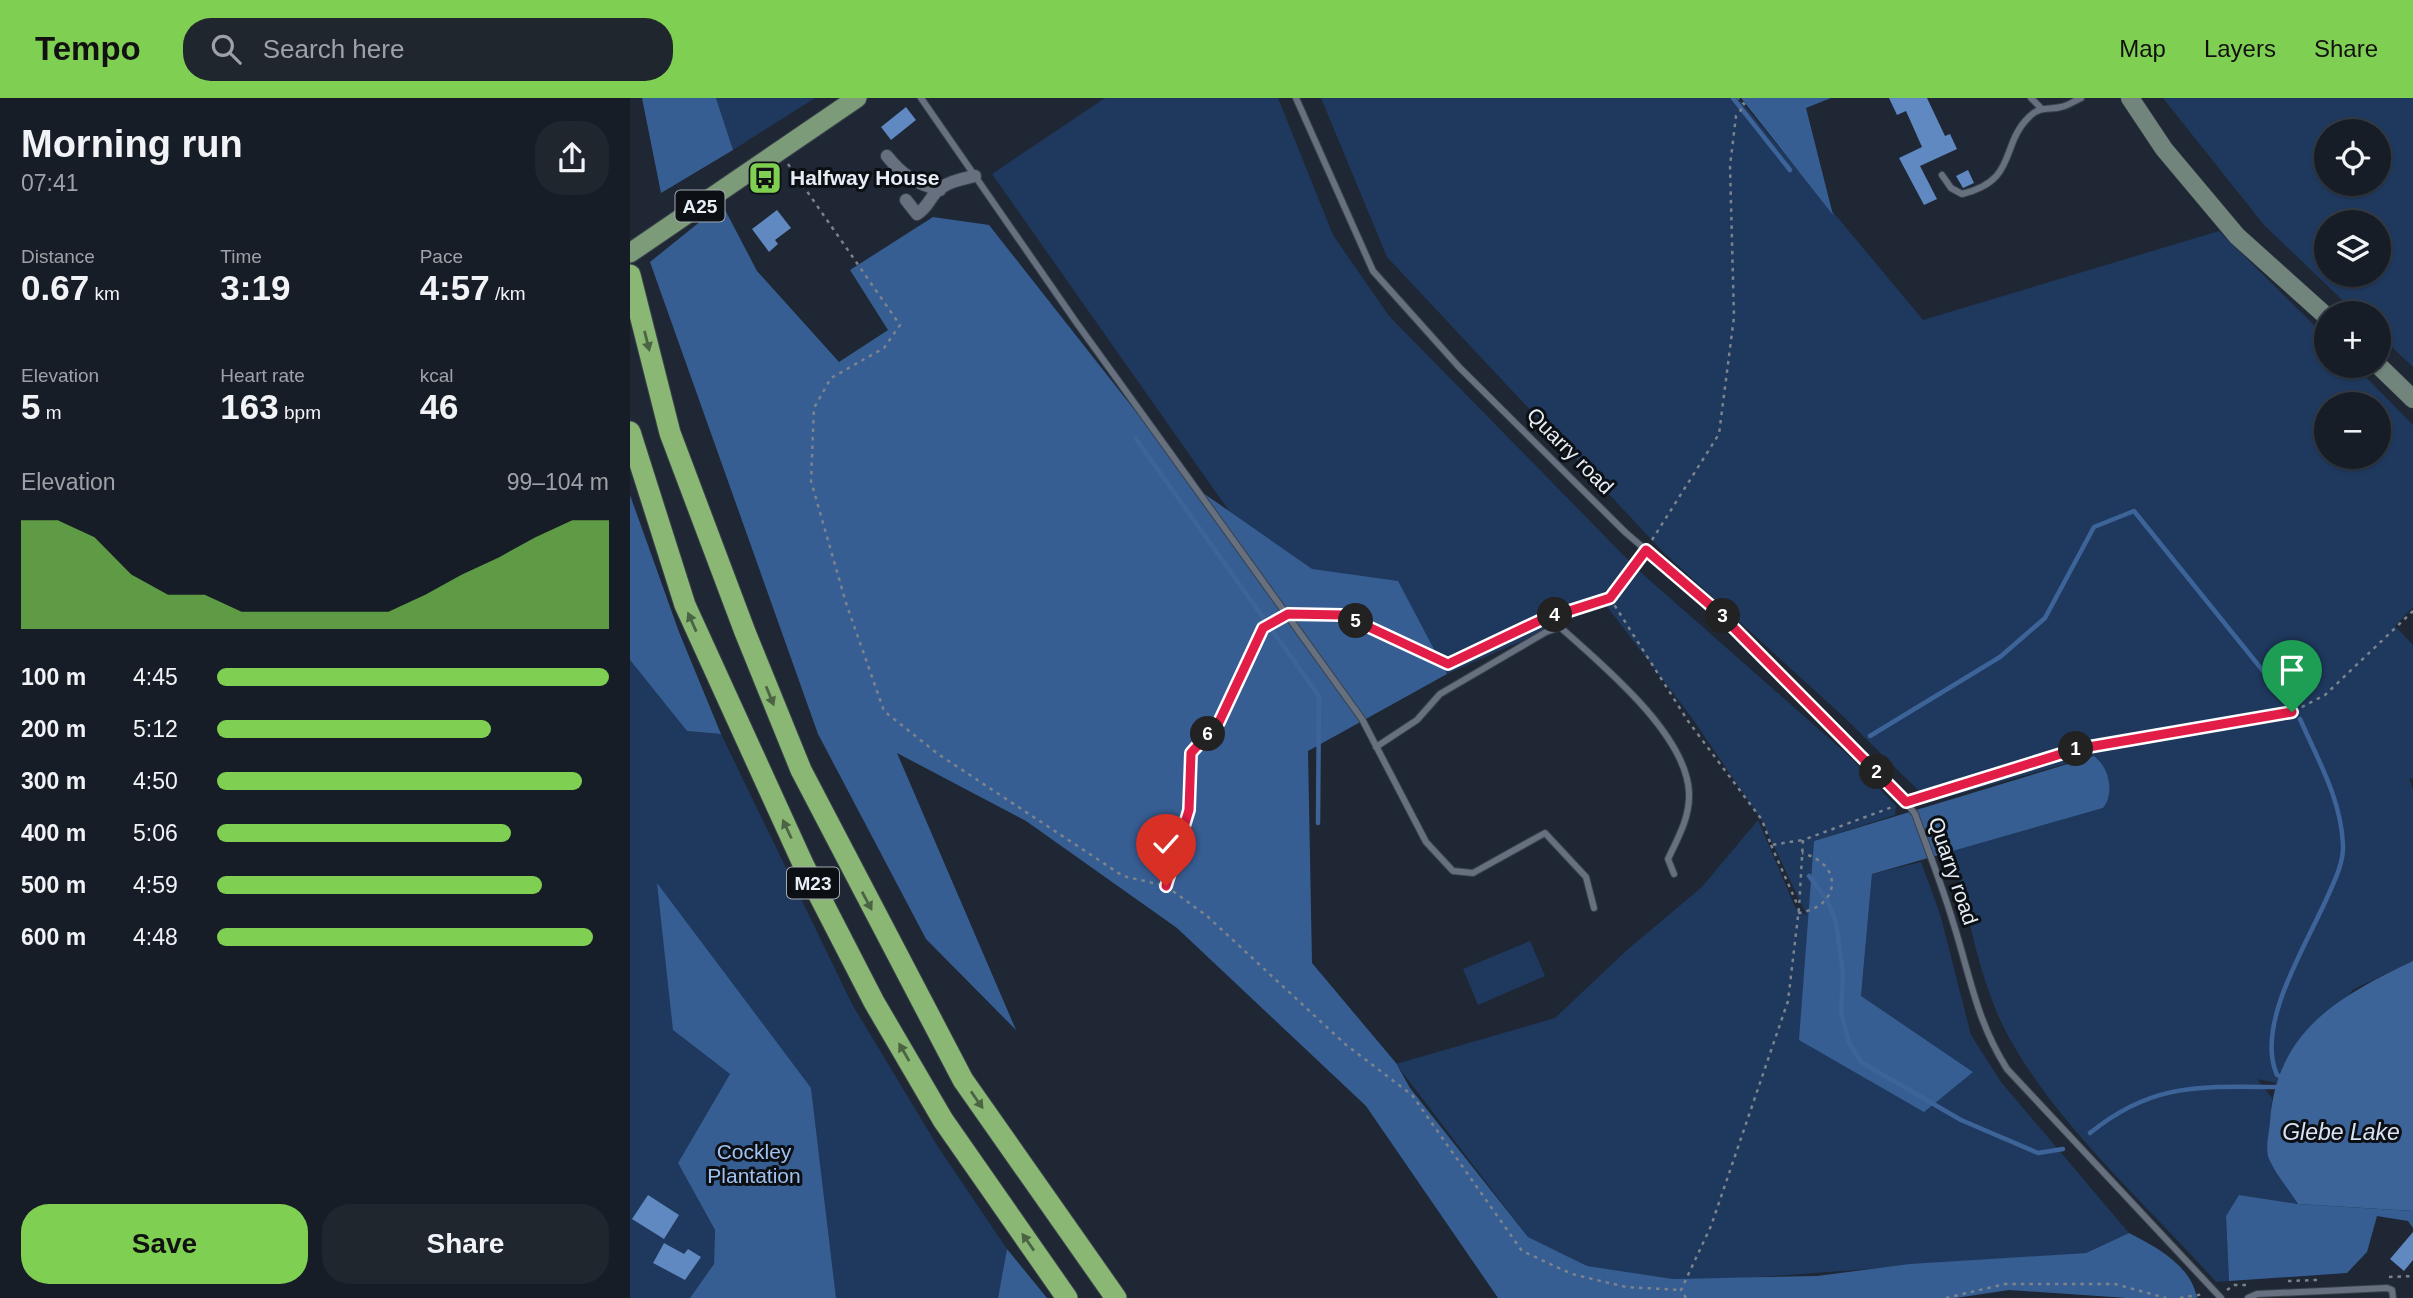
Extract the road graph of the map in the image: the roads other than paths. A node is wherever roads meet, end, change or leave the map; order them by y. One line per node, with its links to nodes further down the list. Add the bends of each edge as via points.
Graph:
1 (857, 98): 13 (main road, A25)
2 (921, 98): 10 (lane)
3 (1296, 98): 24 (lane, Quarry road, via 1368,261 1387,290 1459,367 1646,550 1717,611 1906,802 1915,814 1954,923 1984,1029 2007,1069)
4 (2031, 98): 7 (lane)
5 (2081, 98): 7 (lane, via 2062,107)
6 (2130, 98): 15 (street, via 2164,149 2237,236)
7 (2041, 108): 9 (lane, via 2025,121 1994,181 1962,194)
8 (887, 156): 11 (street, via 902,175)
9 (1942, 175)
10 (975, 176): 11 (street); 19 (lane, via 1362,719)
11 (940, 190): 12 (street, via 917,215)
12 (906, 200)
13 (630, 253)
14 (630, 275): 23 (highway, M23, one-way to 23, via 670,433 801,770 963,1080)
15 (2314, 305)
16 (2391, 377): 17 (street)
17 (2413, 398)
18 (630, 432): 22 (highway, M23, one-way to 18, via 943,1120 874,1002 804,866 685,605)
19 (1376, 747): 20 (lane, via 1417,720 1440,695 1560,627 1604,666 1679,756 1689,792 1686,821 1668,859); 21 (lane, via 1426,842 1453,871 1473,873 1545,833 1586,877)
20 (1674, 874)
21 (1594, 908)
22 (1068, 1298)
23 (1116, 1298)
24 (2221, 1298)
25 (2248, 1298): 26 (lane, via 2387,1288)
26 (2393, 1298)

